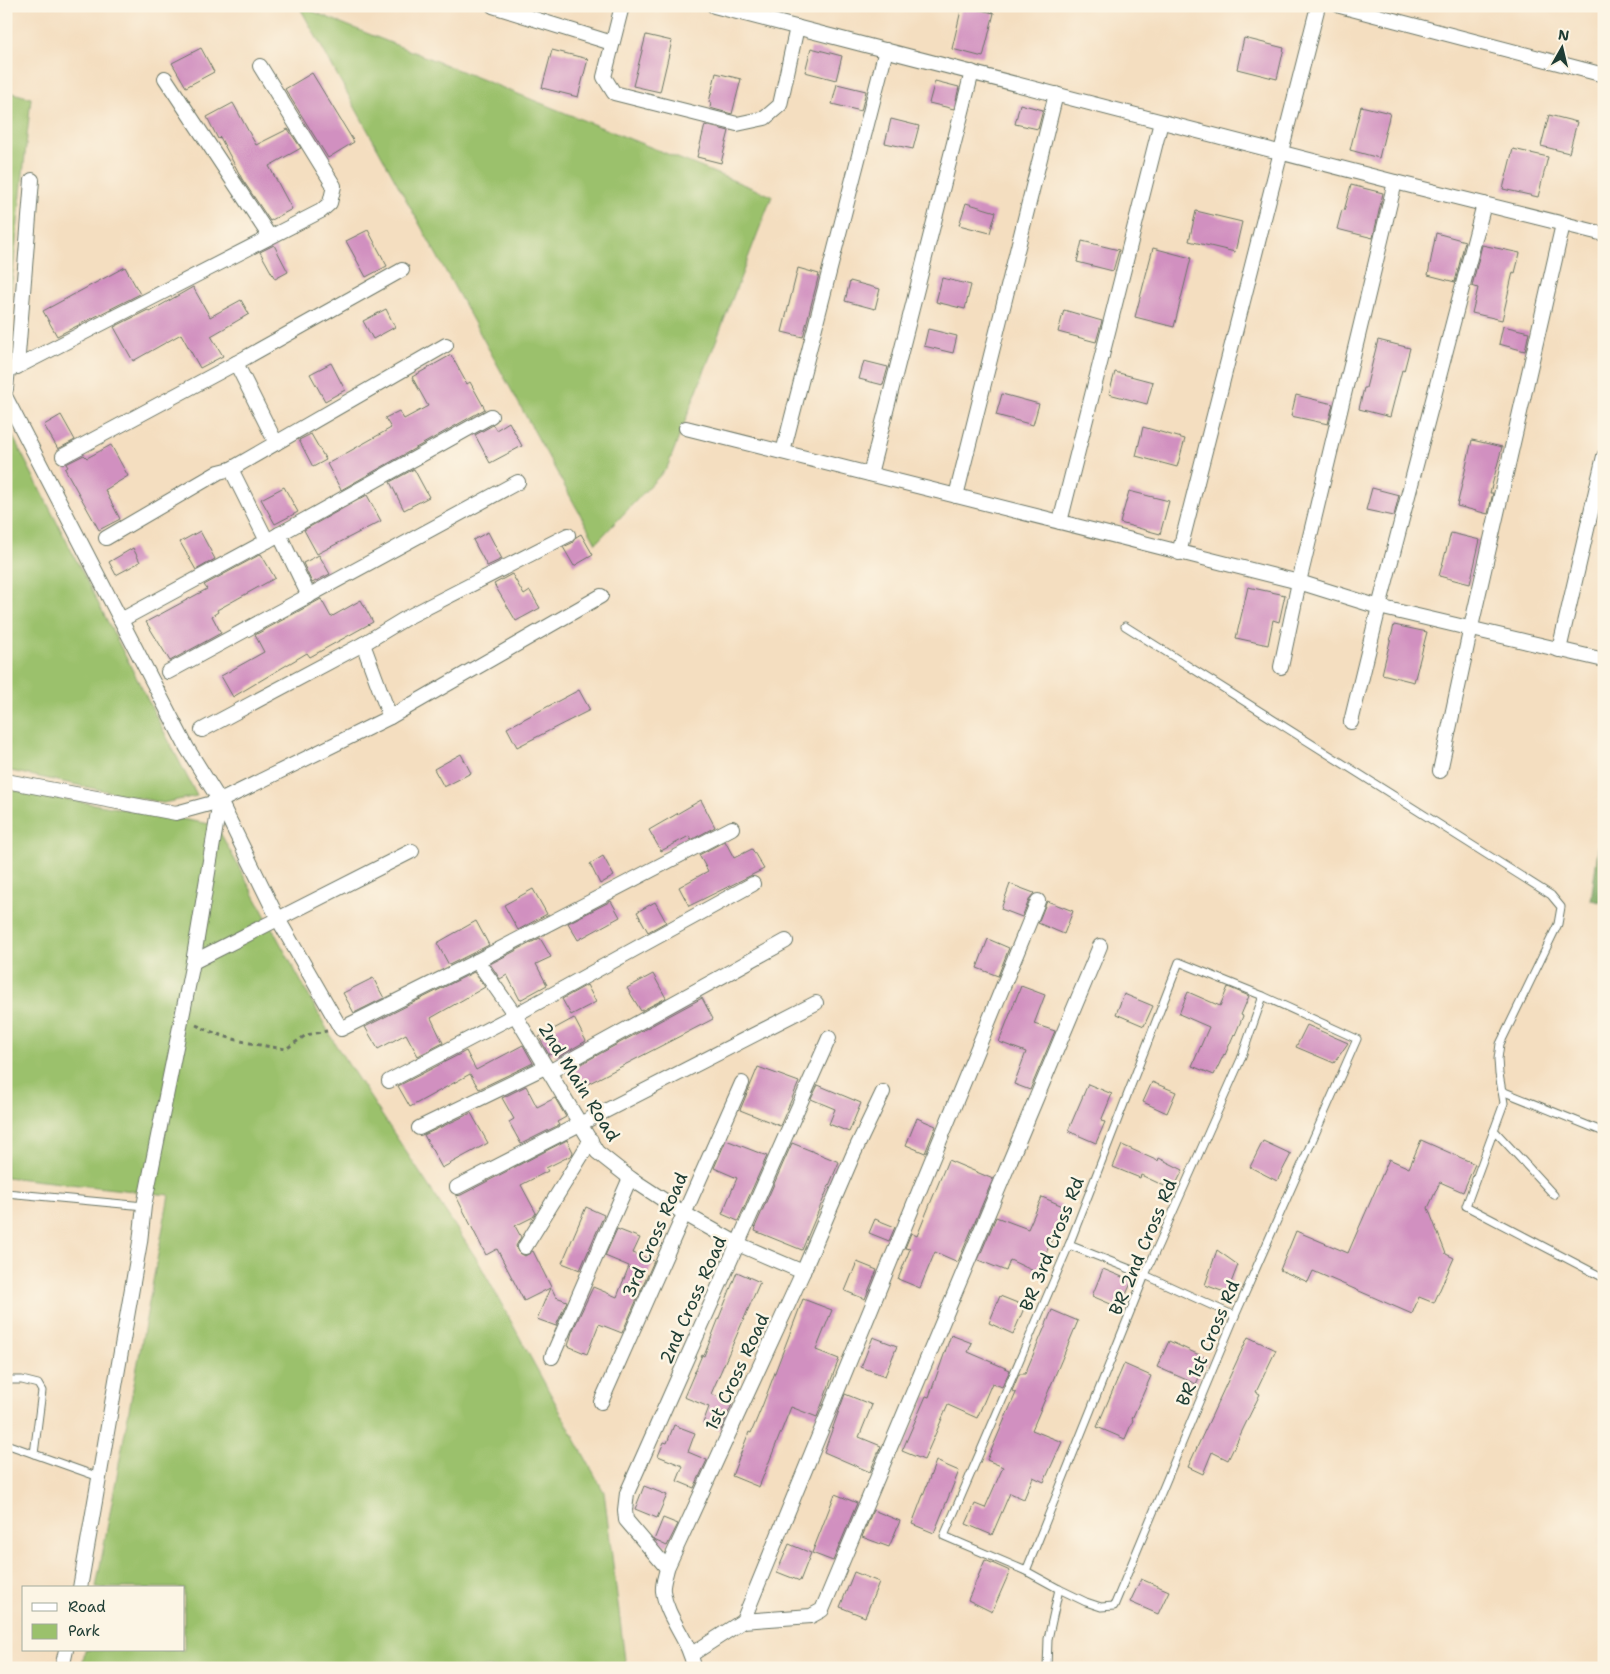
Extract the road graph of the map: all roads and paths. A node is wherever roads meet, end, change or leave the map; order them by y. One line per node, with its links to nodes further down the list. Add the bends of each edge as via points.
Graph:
1 (493, 6): 7 (street)
2 (622, 6): 7 (street)
3 (714, 6): 6 (street)
4 (1318, 6): 15 (street)
5 (1340, 6): 11 (street)
6 (797, 27): 7 (street, via 780,105 765,118 737,124 614,93 604,77); 8 (street)
7 (612, 43)
8 (886, 50): 10 (street); 31 (street)
9 (260, 66): 21 (street, via 334,186 330,202 320,211)
10 (972, 72): 13 (street); 35 (street)
11 (1604, 75)
12 (165, 78): 21 (street)
13 (1056, 94): 14 (street); 37 (street)
14 (1161, 122): 15 (street); 38 (street)
15 (1280, 152): 17 (street); 42 (street)
16 (32, 180): 25 (street)
17 (1395, 182): 18 (street); 43 (street)
18 (1484, 204): 19 (street); 46 (street)
19 (1563, 224): 20 (street); 49 (street)
20 (1604, 234)
21 (270, 237): 25 (street)
22 (402, 270): 24 (street)
23 (446, 345): 30 (street)
24 (236, 363): 30 (street); 32 (street)
25 (17, 367): 26 (street, via 8,369)
26 (6, 389)
27 (6, 398): 47 (street)
28 (491, 416): 41 (street)
29 (686, 428): 31 (street)
30 (276, 443): 34 (street)
31 (783, 452): 35 (street)
32 (63, 456)
33 (1604, 456): 51 (street)
34 (231, 469): 40 (street, via 218,472); 41 (street)
35 (870, 474): 37 (street)
36 (518, 482): 44 (street)
37 (956, 496): 38 (street)
38 (1060, 522): 42 (street)
39 (568, 536): 50 (street, via 406,618)
40 (106, 538)
41 (273, 538): 44 (street); 47 (street)
42 (1179, 553): 43 (street)
43 (1299, 582): 46 (street); 53 (street)
44 (309, 596): 54 (street)
45 (601, 596): 55 (street)
46 (1380, 607): 49 (street); 56 (street)
47 (121, 620): 60 (street, via 187,748)
48 (1125, 626): 79 (lane, via 1551,895 1561,907 1558,924 1500,1044 1498,1059)
49 (1471, 627): 51 (street); 58 (street)
50 (363, 644): 55 (street); 57 (street)
51 (1559, 650): 52 (street)
52 (1604, 660)
53 (1281, 667)
54 (168, 672)
55 (390, 717): 60 (street)
56 (1351, 722)
57 (202, 730)
58 (1440, 771)
59 (6, 781): 60 (street, via 176,813)
60 (220, 801): 65 (street); 69 (street)
61 (732, 828): 68 (street)
62 (412, 850): 65 (street)
63 (753, 884): 72 (street)
64 (1038, 901): 109 (street)
65 (278, 919): 69 (street); 74 (street)
66 (786, 941): 76 (street)
67 (1100, 946): 109 (street, via 822,1610 811,1616)
68 (477, 960): 72 (street, 2nd Main Road); 74 (street)
69 (193, 962): 73 (street)
70 (1264, 996): 93 (lane, BR 3rd Cross Rd, via 1179,962); 96 (lane, BR 2nd Cross Rd, via 1241,1059); 98 (lane, BR 1st Cross Rd, via 1357,1039)
71 (816, 1003): 81 (street)
72 (515, 1015): 76 (street, 2nd Main Road); 77 (street)
73 (182, 1019): 74 (path, via 218,1036 286,1048 306,1035); 90 (street)
74 (340, 1029)
75 (829, 1038): 92 (street, 2nd Cross Road)
76 (547, 1069): 81 (street, 2nd Main Road); 82 (street)
77 (389, 1082)
78 (742, 1083): 91 (street, 3rd Cross Road)
79 (1502, 1091): 83 (lane, via 1504,1104); 84 (lane)
80 (883, 1092): 95 (street, 1st Cross Road)
81 (581, 1123): 85 (street, 2nd Main Road); 87 (street)
82 (419, 1128)
83 (1494, 1130): 89 (lane); 97 (lane, via 1466,1206)
84 (1604, 1132)
85 (591, 1140): 86 (street, 2nd Main Road, via 597,1152); 94 (street)
86 (630, 1178): 91 (street, 2nd Main Road); 99 (street)
87 (457, 1187)
88 (6, 1193): 90 (lane)
89 (1554, 1195)
90 (144, 1206): 104 (street)
91 (685, 1214): 92 (street, 2nd Main Road); 101 (street, 3rd Cross Road)
92 (738, 1244): 95 (street, 2nd Main Road); 105 (street, 2nd Cross Road, via 627,1493 626,1520)
93 (1069, 1244): 96 (lane); 106 (lane, BR 3rd Cross Rd, via 944,1536)
94 (524, 1247)
95 (803, 1272): 105 (street, 1st Cross Road)
96 (1146, 1275): 98 (lane); 106 (lane, BR 2nd Cross Rd)
97 (1604, 1278)
98 (1236, 1316): 108 (lane, BR 1st Cross Rd, via 1114,1606 1101,1607)
99 (552, 1357)
100 (6, 1380): 103 (lane, via 38,1384 42,1391)
101 (601, 1402)
102 (6, 1444): 103 (lane)
103 (34, 1454): 104 (lane)
104 (99, 1477): 107 (street)
105 (667, 1568): 111 (street, 1st Cross Road, via 662,1590 671,1618)
106 (1026, 1571): 108 (lane)
107 (80, 1586)
108 (1059, 1589): 114 (lane, via 1048,1639)
109 (743, 1621): 111 (street)
110 (66, 1652): 112 (street)
111 (692, 1654): 113 (street, 1st Cross Road)
112 (62, 1668)
113 (694, 1668)
114 (1047, 1668)

